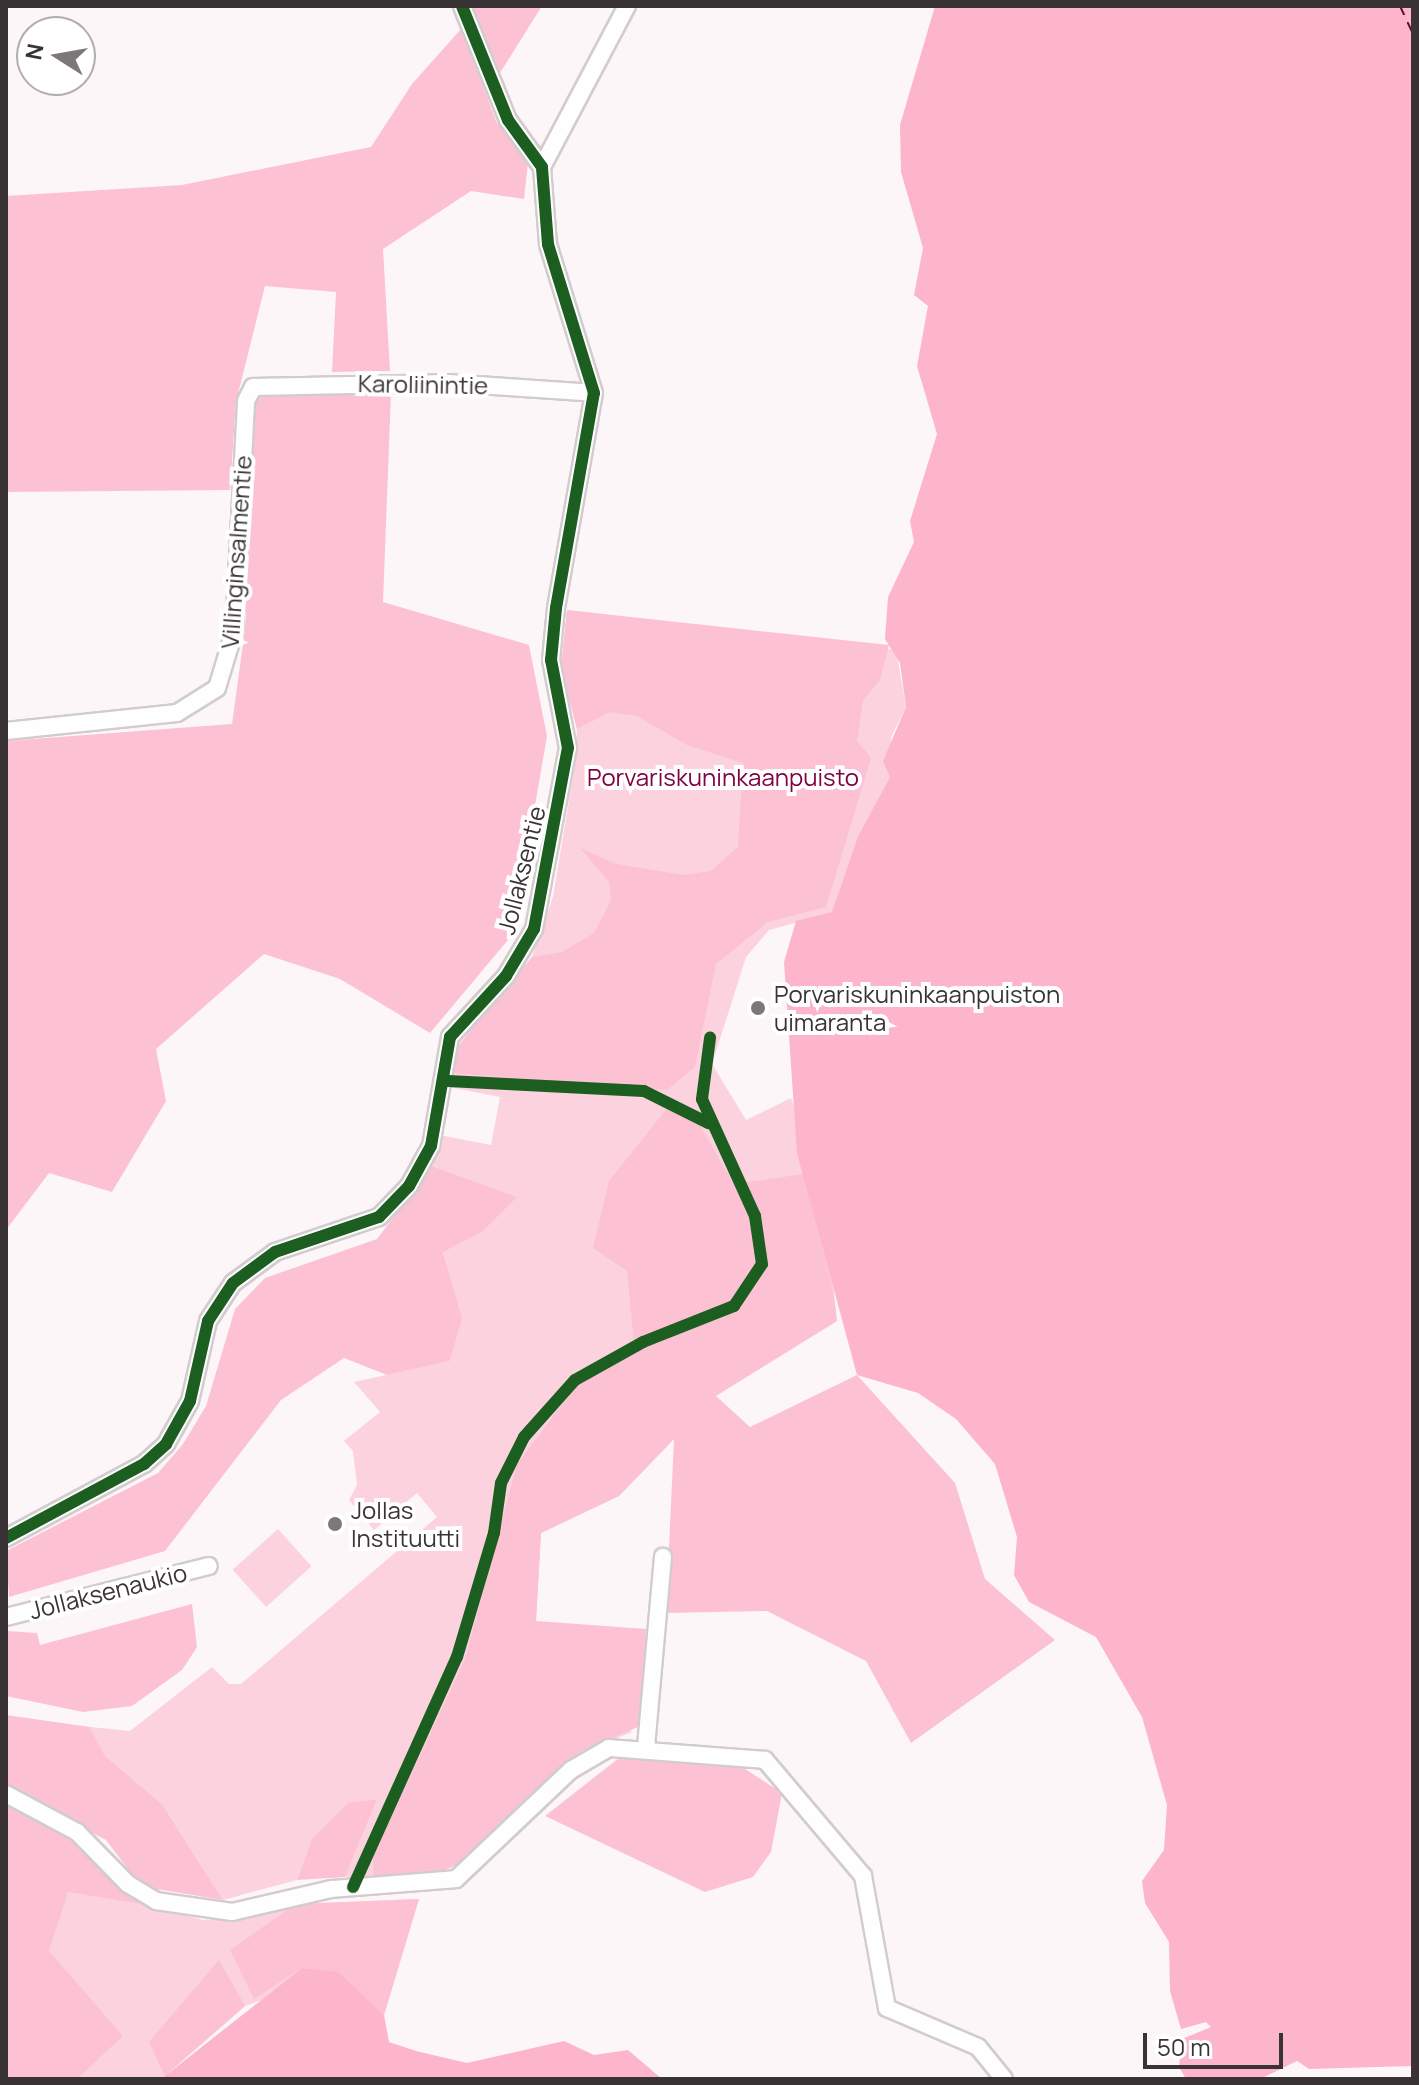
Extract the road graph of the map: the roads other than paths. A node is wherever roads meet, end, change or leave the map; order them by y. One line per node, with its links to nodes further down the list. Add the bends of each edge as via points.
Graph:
1 (462, 6): 3 (street, via 508,120)
2 (627, 6): 3 (street)
3 (542, 167): 5 (street, Jollaksentie, via 548,244)
4 (253, 387): 5 (street, Karoliinintie, via 449,383); 6 (street, Villinginsalmentie, via 246,401 234,632 217,688 177,713)
5 (594, 393): 7 (street, Jollaksentie, via 556,608 551,660 568,748 534,929 506,976 450,1037 422,1167 379,1217 275,1252 233,1283 208,1321 190,1401 166,1444 132,1472)
6 (6, 731)
7 (6, 1538)
8 (663, 1557): 11 (street)
9 (209, 1566): 10 (street, Jollaksenaukio)
10 (6, 1617)
11 (646, 1747): 12 (street, via 609,1748 571,1770 456,1879 320,1891 232,1912 156,1901 128,1884 77,1832); 13 (street, via 765,1760 863,1876 874,1909 887,2008 978,2047)
12 (6, 1794)
13 (1004, 2079)

